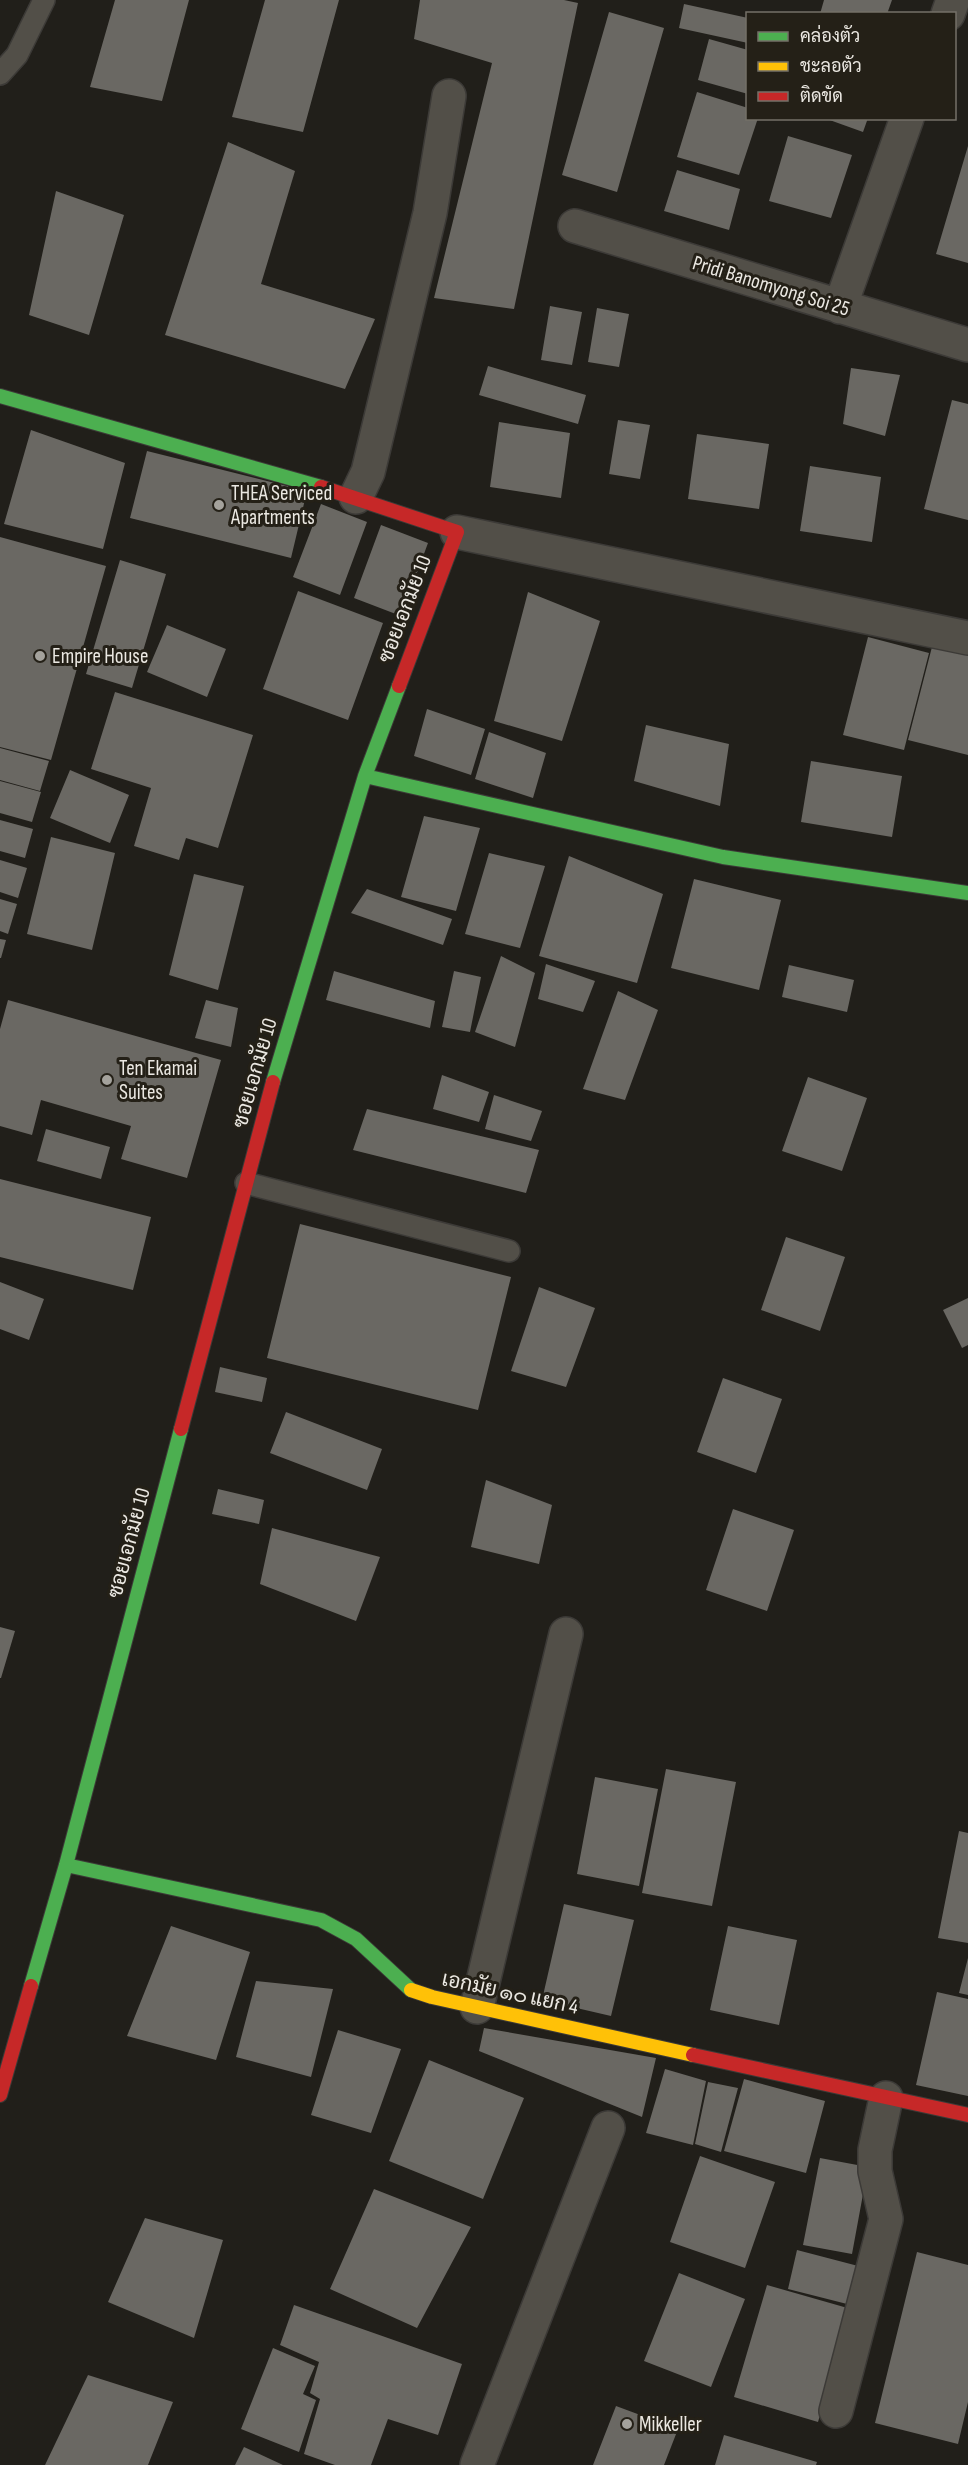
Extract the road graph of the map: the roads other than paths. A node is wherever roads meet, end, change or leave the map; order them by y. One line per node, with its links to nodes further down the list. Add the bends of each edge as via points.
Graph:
1 (44, 0): 2 (lane, via 17,56)
2 (0, 74)
3 (449, 96): 9 (street, via 430,213 368,472)
4 (906, 120): 6 (street)
5 (575, 226): 6 (street, Pridi Banomyong Soi 25)
6 (840, 307): 7 (street, Pridi Banomyong Soi 25)
7 (968, 345)
8 (0, 396): 9 (street)
9 (356, 497): 10 (street)
10 (457, 532): 11 (street); 12 (street, ซอยเอกมัย 10)
11 (968, 638)
12 (364, 776): 13 (street, via 723,857); 14 (street, ซอยเอกมัย 10)
13 (968, 893)
14 (246, 1183): 15 (lane); 17 (street, ซอยเอกมัย 10)
15 (509, 1251)
16 (566, 1634): 18 (street)
17 (66, 1865): 18 (street, เอกมัย ๑๐ แยก 4, via 321,1920 356,1939 411,1990); 19 (street, ซอยเอกมัย 10)
18 (477, 2007): 20 (street, เอกมัย ๑๐ แยก 4)
19 (0, 2095)
20 (886, 2098): 21 (street, เอกมัย ๑๐ แยก 4); 23 (street, via 875,2150 875,2171 886,2219)
21 (968, 2115)
22 (608, 2128): 24 (street)
23 (836, 2411)
24 (477, 2465)

